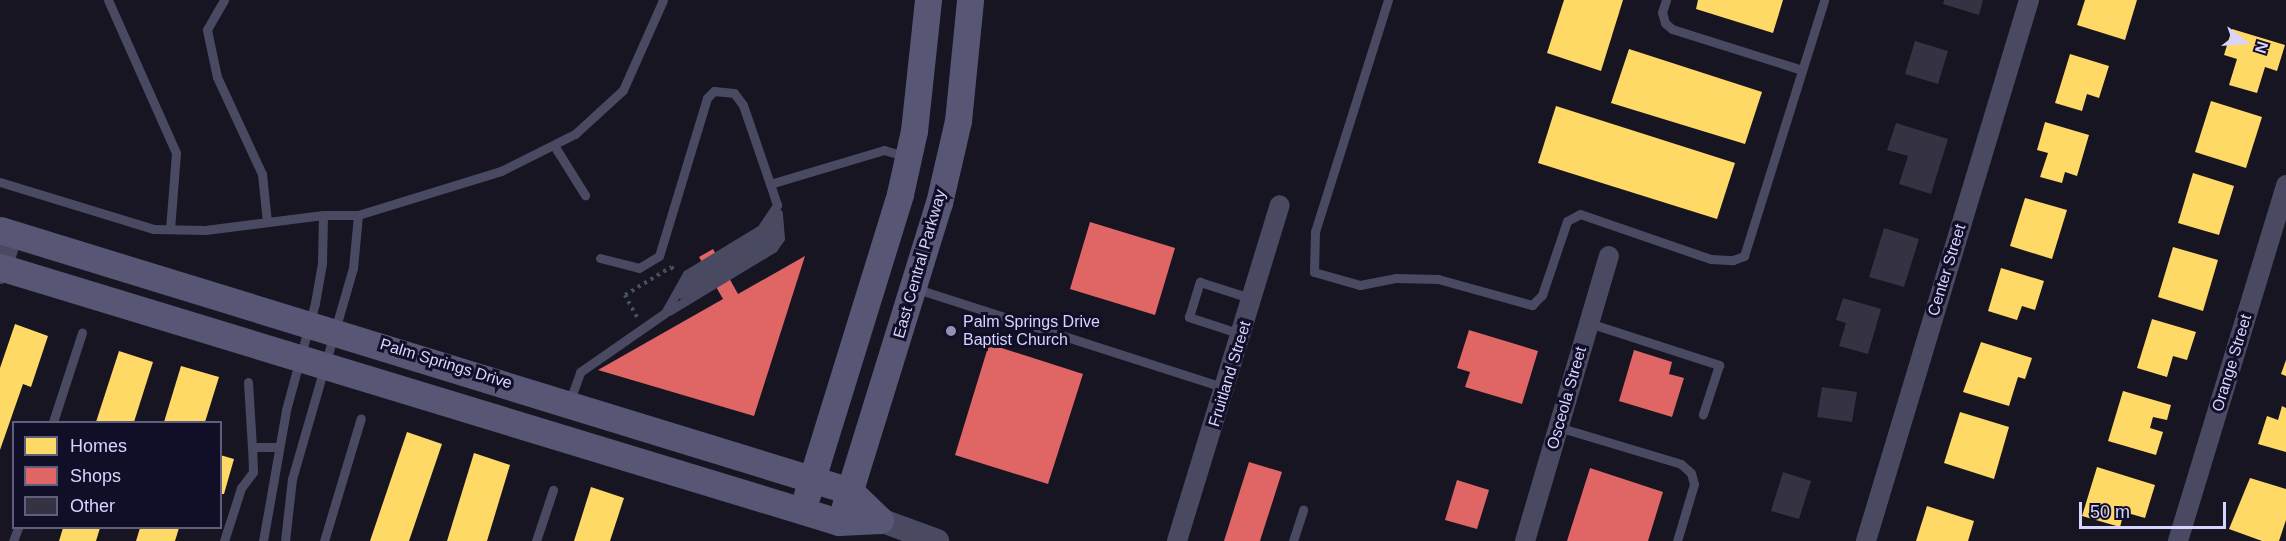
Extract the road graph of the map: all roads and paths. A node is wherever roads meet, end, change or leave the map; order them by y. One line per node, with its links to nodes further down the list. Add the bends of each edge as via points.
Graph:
1 (108, 0): 23 (lane, via 176,153)
2 (224, 0): 21 (lane, via 207,30 217,76 261,174)
3 (663, 0): 11 (lane, via 623,90)
4 (928, 0): 12 (main road)
5 (970, 0): 28 (main road, East Central Parkway, via 958,121)
6 (1388, 0): 10 (lane, via 1315,231 1312,252 1314,272 1360,285 1396,278 1438,279 1532,305 1542,295 1567,221 1580,214 1711,259 1744,256)
7 (1666, 0): 10 (lane, via 1662,12 1672,29)
8 (1824, 0): 10 (lane)
9 (2029, 0): 64 (street, Center Street)
10 (1802, 70)
11 (555, 147): 16 (lane); 20 (lane, via 501,171)
12 (908, 158): 14 (lane, via 884,150); 47 (main road)
13 (0, 182): 23 (lane, via 154,229)
14 (770, 184): 18 (lane); 26 (lane, via 743,105 734,93 714,91 707,98 659,256 639,268)
15 (2286, 186): 65 (street, Orange Street)
16 (585, 195)
17 (1280, 205): 30 (street, Fruitland Street)
18 (777, 209): 22 (lane); 29 (lane, via 761,229 697,267)
19 (323, 215): 20 (lane); 21 (lane); 33 (lane)
20 (358, 215): 33 (lane, via 353,268)
21 (267, 222): 23 (lane, via 205,230)
22 (779, 224): 29 (lane, via 768,243); 31 (lane, via 780,238 766,255)
23 (170, 229)
24 (6, 232): 27 (street); 33 (main road, Palm Springs Drive)
25 (1609, 256): 32 (street, Osceola Street)
26 (600, 258)
27 (1, 269): 36 (main road, Palm Springs Drive)
28 (914, 288): 38 (lane); 49 (main road, East Central Parkway)
29 (676, 296): 31 (lane)
30 (1253, 299): 35 (street, Fruitland Street); 35 (lane, via 1200,282 1189,317)
31 (665, 313): 39 (lane, via 580,372)
32 (1589, 323): 40 (lane, via 1719,365); 43 (street, Osceola Street)
33 (323, 326): 36 (lane); 36 (lane); 39 (main road, Palm Springs Drive)
34 (82, 333): 42 (lane)
35 (1242, 335): 38 (street, Fruitland Street)
36 (313, 360): 44 (lane); 45 (lane); 50 (main road, Palm Springs Drive)
37 (248, 382): 46 (lane)
38 (1226, 388): 60 (street, Fruitland Street)
39 (569, 403): 47 (main road, Palm Springs Drive)
40 (1703, 414)
41 (361, 418): 57 (lane)
42 (53, 421)
43 (1558, 427): 62 (street, Osceola Street); 63 (lane, via 1681,464 1691,473 1694,484)
44 (279, 443): 45 (lane); 46 (lane); 55 (lane)
45 (300, 443): 56 (lane)
46 (252, 447): 54 (lane, via 253,472 241,488)
47 (812, 478): 49 (main road, Palm Springs Drive); 50 (main road)
48 (553, 489): 58 (lane)
49 (850, 491): 52 (main road, Palm Springs Drive); 53 (main road, East Central Parkway)
50 (802, 510): 53 (main road, Palm Springs Drive)
51 (1303, 510): 61 (lane)
52 (880, 520): 53 (main road, Palm Springs Drive); 59 (street, Palm Springs Drive)
53 (839, 522)
54 (224, 541)
55 (263, 541)
56 (285, 541)
57 (324, 541)
58 (536, 541)
59 (937, 541)
60 (1177, 541)
61 (1293, 541)
62 (1525, 541)
63 (1677, 541)
64 (1866, 541)
65 (2178, 541)

